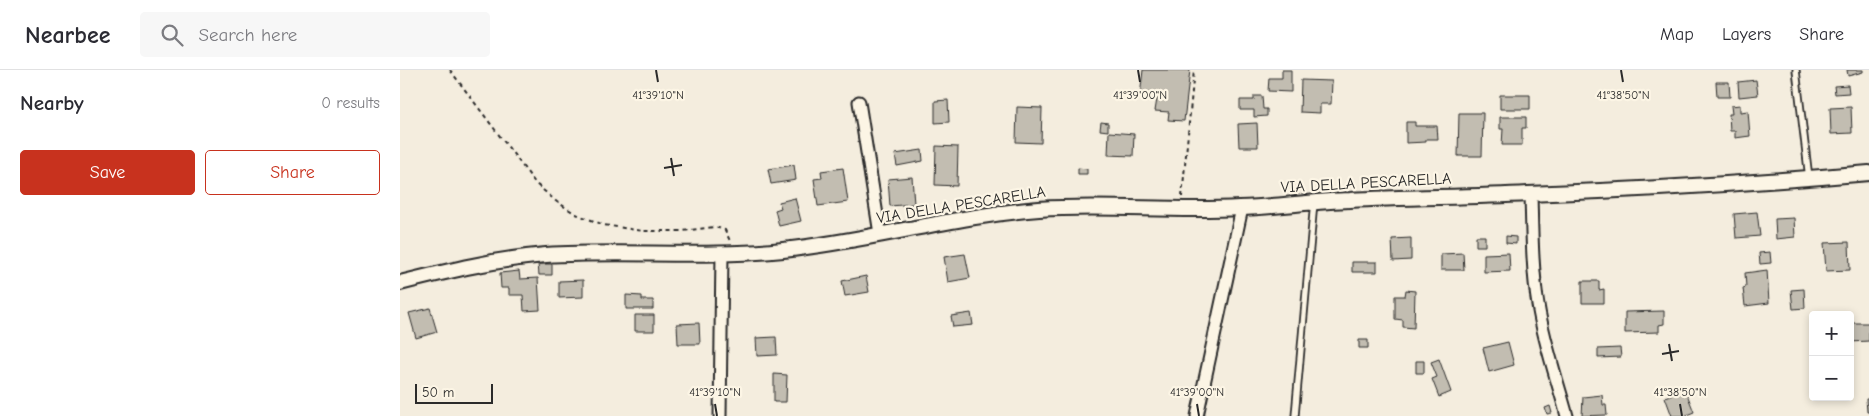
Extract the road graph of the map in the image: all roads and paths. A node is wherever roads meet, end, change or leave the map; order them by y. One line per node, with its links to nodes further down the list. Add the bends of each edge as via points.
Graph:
1 (450, 70): 12 (path, via 536,184 557,202 604,225 643,231 683,232 715,227 725,230)
2 (1194, 70): 10 (path)
3 (1796, 70): 6 (lane)
4 (859, 102): 11 (street)
5 (1869, 173): 6 (street, VIA DELLA PESCARELLA)
6 (1809, 178): 7 (street, VIA DELLA PESCARELLA)
7 (1531, 194): 8 (street, VIA DELLA PESCARELLA); 17 (street, via 1537,303)
8 (1314, 202): 9 (street, VIA DELLA PESCARELLA); 16 (lane)
9 (1242, 208): 10 (street, VIA DELLA PESCARELLA); 15 (street)
10 (1181, 209): 11 (street, VIA DELLA PESCARELLA, via 1037,209)
11 (880, 234): 12 (street, VIA DELLA PESCARELLA, via 806,247)
12 (728, 252): 13 (street, VIA DELLA PESCARELLA, via 534,256); 14 (street)
13 (400, 282)
14 (720, 416)
15 (1197, 416)
16 (1294, 416)
17 (1567, 416)

